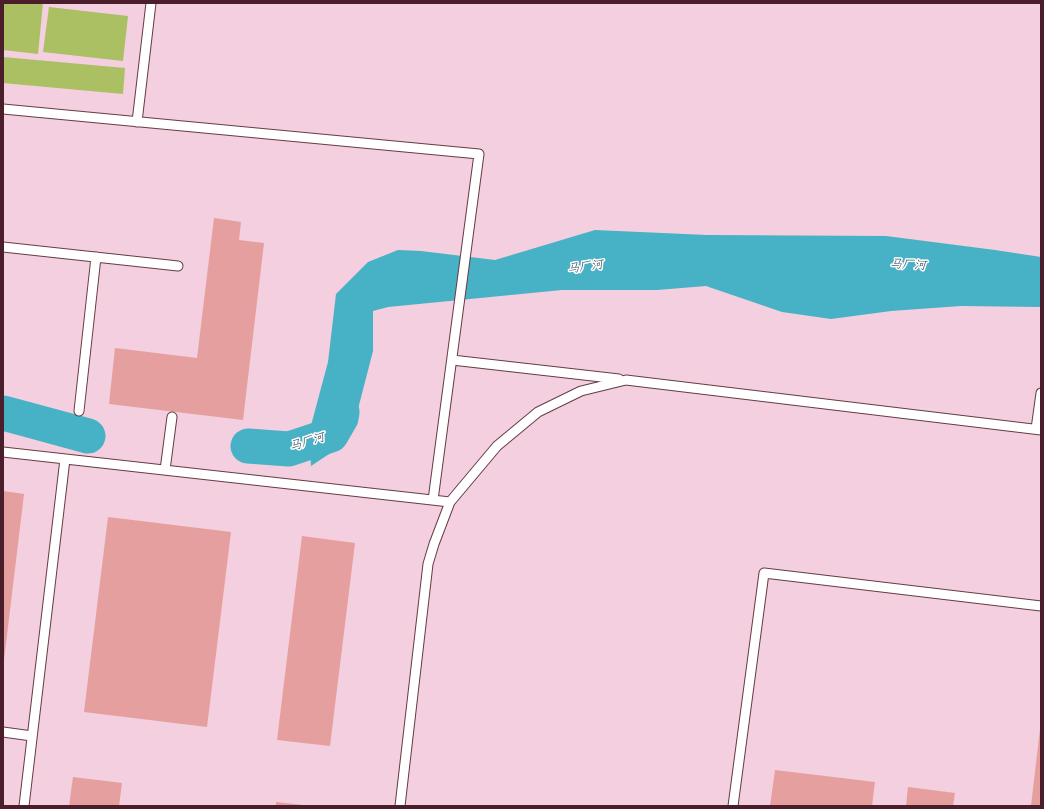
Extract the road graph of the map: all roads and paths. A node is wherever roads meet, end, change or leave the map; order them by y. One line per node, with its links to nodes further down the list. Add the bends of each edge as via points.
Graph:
1 (152, 3): 3 (lane)
2 (3, 109): 3 (lane)
3 (137, 122): 7 (lane, via 479,154)
4 (3, 247): 5 (lane)
5 (96, 257): 6 (lane); 10 (lane)
6 (178, 266)
7 (452, 356): 8 (lane); 16 (lane)
8 (626, 380): 12 (lane); 17 (lane, via 581,391 538,412 497,446)
9 (1041, 393): 12 (lane)
10 (79, 411)
11 (172, 417): 15 (lane)
12 (1038, 429)
13 (3, 452): 14 (lane)
14 (65, 459): 15 (lane); 20 (lane)
15 (165, 470): 16 (lane)
16 (433, 500): 17 (lane)
17 (450, 502): 22 (lane, via 428,564)
18 (1041, 606): 23 (lane, via 764,573)
19 (3, 732): 20 (lane)
20 (32, 736): 21 (lane)
21 (24, 806)
22 (400, 806)
23 (733, 806)

